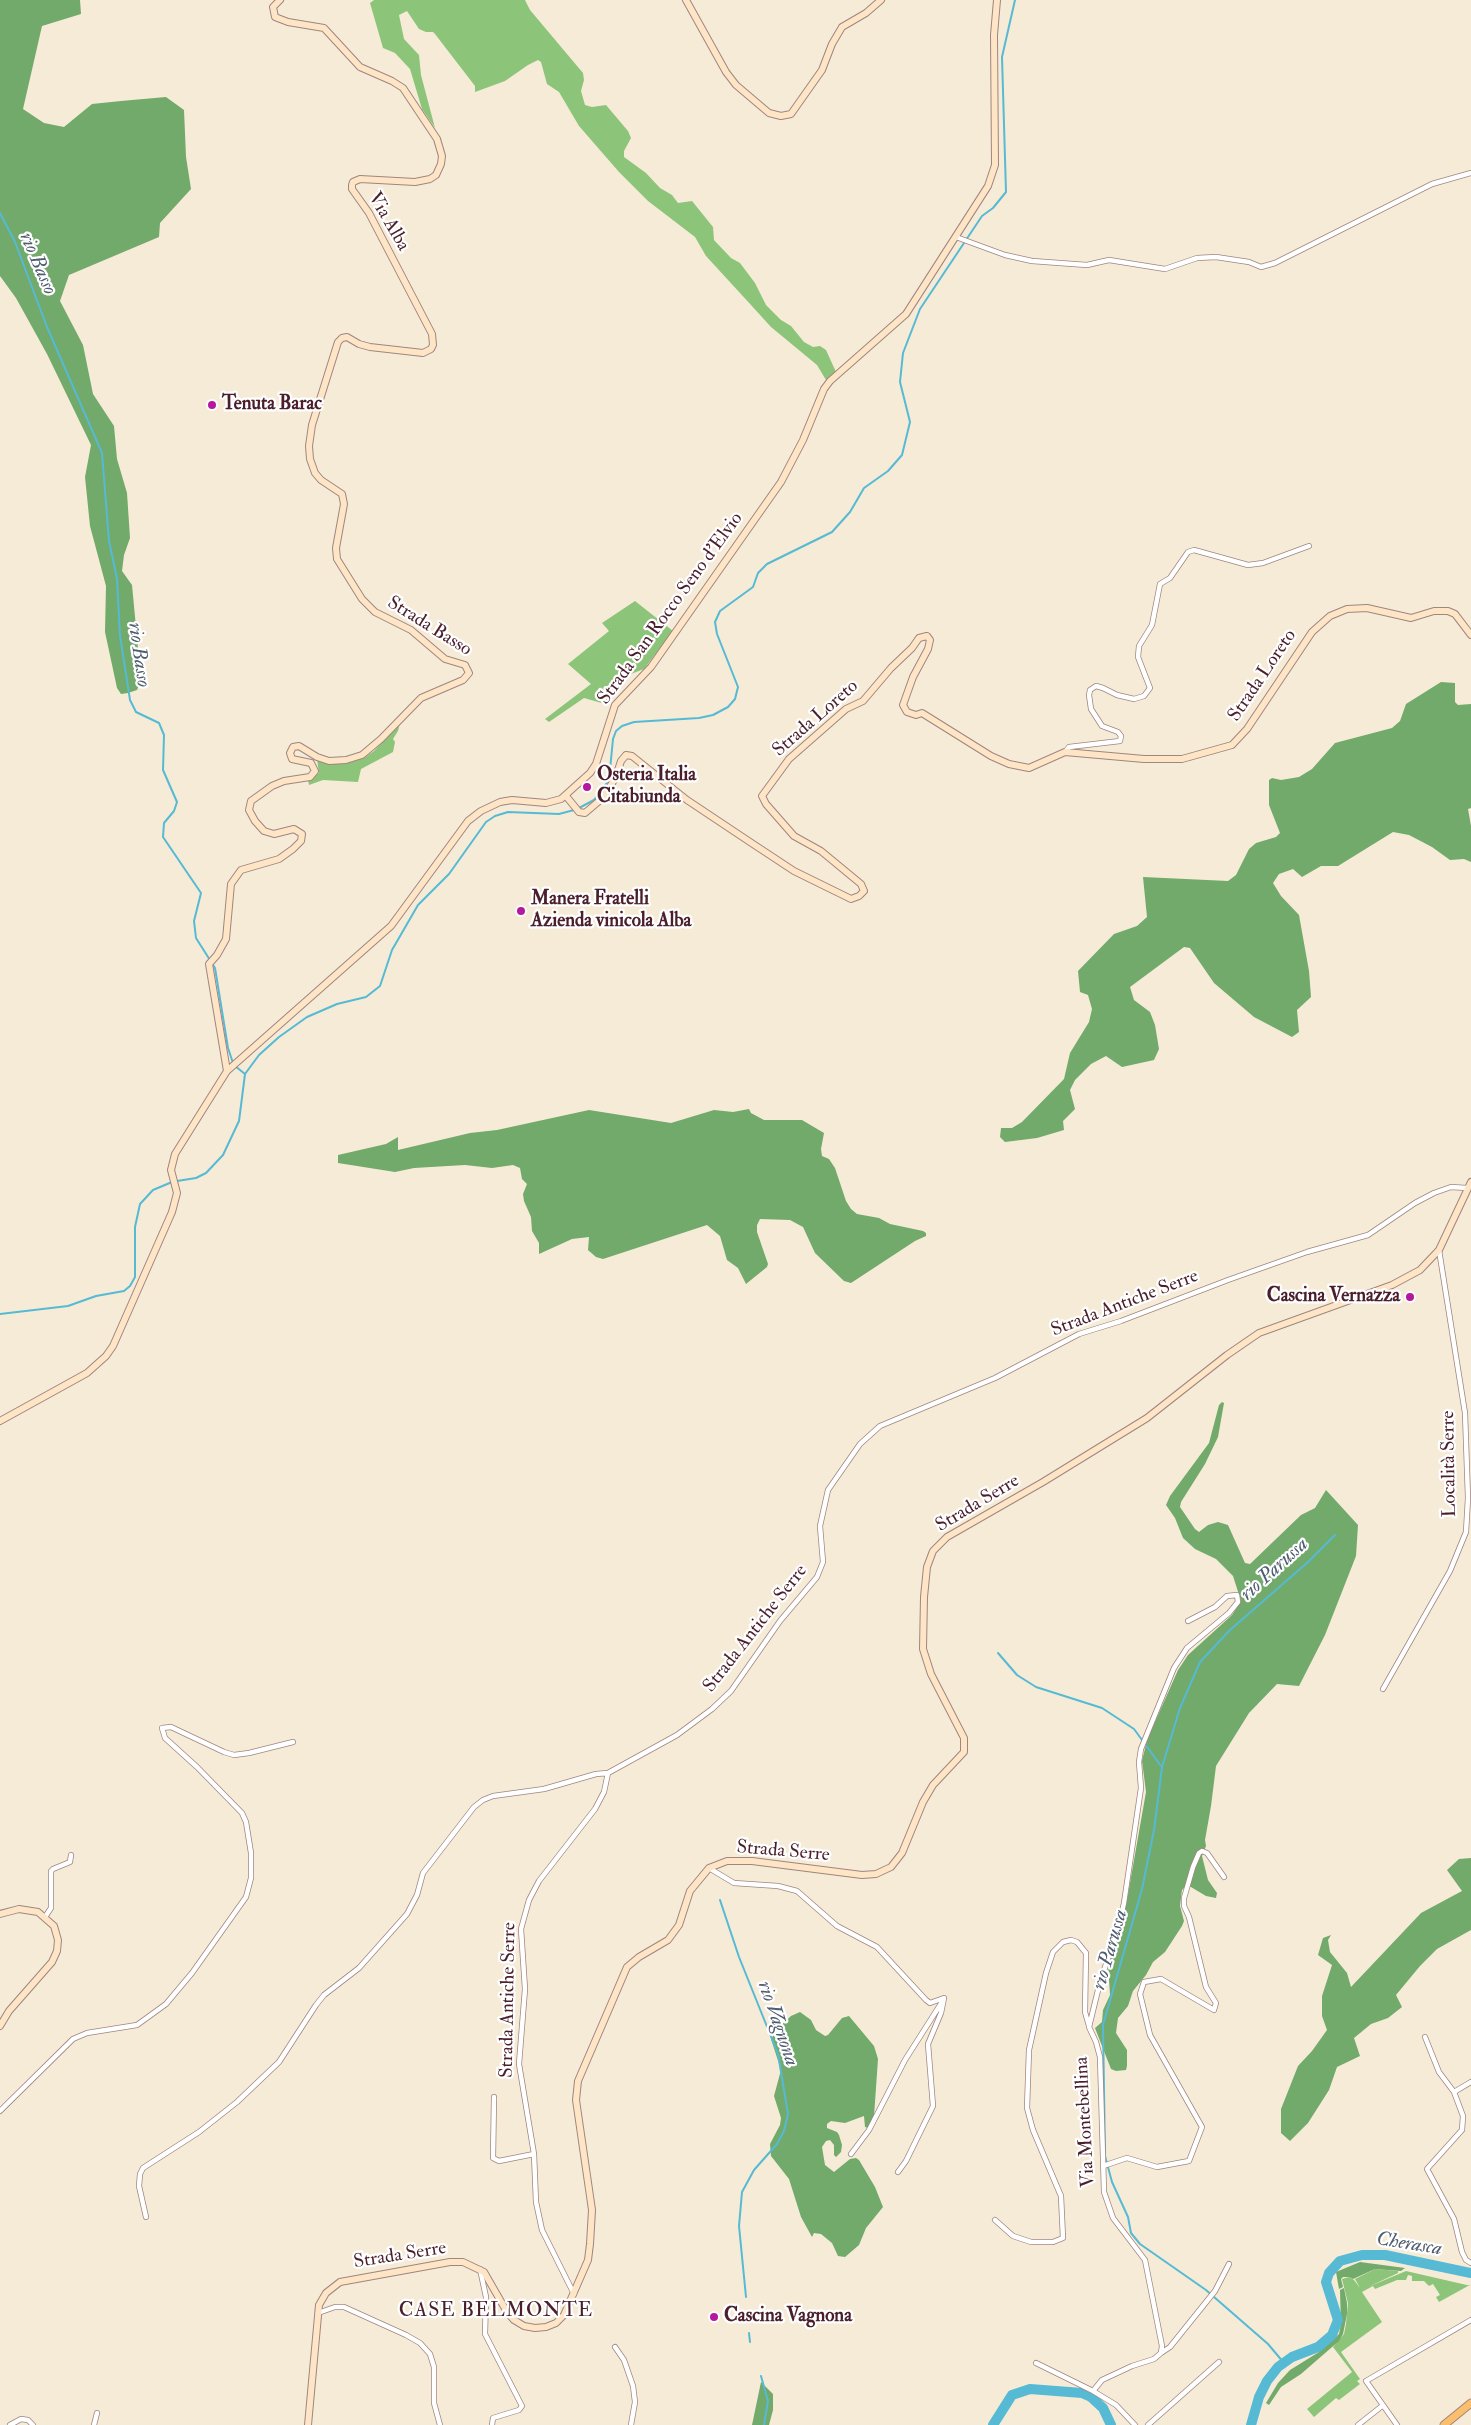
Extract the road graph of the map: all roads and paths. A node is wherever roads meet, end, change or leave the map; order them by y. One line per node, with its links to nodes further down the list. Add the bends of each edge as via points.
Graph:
1 (280, 0): 7 (street, Via Alba, via 273,7 275,17 324,28 360,67 403,88 438,139 441,164 430,179 415,182 360,179 352,185 432,334 433,345)
2 (686, 0): 3 (street, via 736,85 770,113 781,116 791,114 822,70 842,27)
3 (881, 0)
4 (997, 0): 6 (street, Strada San Rocco Seno d'Elvio, via 994,35 995,165 988,186)
5 (1471, 173): 6 (street, via 1432,184 1290,256 1261,267 1249,262 1216,258 1198,258 1165,269 1109,260 1087,265 1051,263 1005,255)
6 (958, 238): 11 (street, Strada San Rocco Seno d'Elvio, via 906,314 824,389 781,482 651,667 614,705 596,764)
7 (427, 352): 12 (street, Strada Basso, via 370,347 342,338 312,425 310,459 321,480 342,494 344,504 336,548 338,559 362,599 375,612 411,630 445,659 466,665 469,673 464,680 421,698 362,756 329,761 300,746 291,749 292,759 311,763 315,771 310,777 272,786 251,801 249,810 264,831 274,834 294,829 302,834 301,841 279,859 241,870 234,877 229,894 226,940 212,961 210,978)
8 (1309, 546): 10 (street, via 1248,566 1194,550 1188,552 1170,578 1160,584 1152,625 1139,646 1138,657 1150,688 1144,696 1134,699 1096,686 1088,695 1091,708 1102,726 1118,732 1120,740 1069,747)
9 (1471, 635): 10 (street, Strada Loreto, via 1455,614 1448,611 1434,611 1411,618 1367,608 1347,609 1330,616 1312,632 1247,730 1232,745 1182,759)
10 (1065, 752): 11 (street, Strada Loreto, via 1029,768 1009,764 922,713 906,712 903,705 928,649 930,640 926,636 919,638 863,700 846,709 789,758 762,796 794,836 821,852 861,884 864,891 859,896 851,899 794,871 687,800 632,756 626,755 621,760 605,796 585,813 579,812)
11 (566, 796): 12 (street, via 546,803 500,802 468,821 391,926)
12 (232, 1067): 15 (street, via 175,1154 171,1174 177,1193 172,1212 106,1356 88,1374)
13 (1469, 1185): 14 (street, Strada Serre); 19 (street, Strada Antiche Serre, via 1452,1186 1434,1193 1368,1234 1281,1261 1121,1322 1079,1334 996,1378 880,1426 860,1444 828,1490 820,1526 822,1562 817,1577 780,1621 731,1691 677,1735)
14 (1439, 1250): 17 (street, Località Serre, via 1465,1414 1466,1532 1450,1570); 21 (street, Strada Serre, via 1420,1270 1392,1286 1259,1333 1147,1418 947,1537 933,1551 927,1567 923,1649 931,1674 964,1738 964,1752 933,1785 902,1853 891,1867 876,1874 862,1875 752,1861 727,1861)
15 (0, 1421)
16 (1188, 1621): 27 (street, via 1215,1607 1227,1596 1237,1595 1238,1602 1229,1613 1187,1648 1174,1668 1142,1746 1139,1762 1142,1788 1124,1903)
17 (1383, 1688)
18 (293, 1742): 32 (street, via 234,1755 171,1727 162,1728 165,1738 242,1813 251,1853 251,1878 246,1897 166,2004 137,2025 86,2033 73,2040)
19 (608, 1773): 33 (street, Strada Antiche Serre, via 604,1792 595,1809 545,1871 523,1916 525,1989 519,2064); 37 (street, via 544,1789 493,1796 474,1807 424,1873 407,1914 359,1968 324,1995 279,2062 199,2132 144,2168 139,2186)
20 (71, 1855): 24 (street, via 70,1862 51,1871 51,1908)
21 (709, 1868): 25 (street, Strada Serre, via 734,1882 797,1891 837,1926 877,1948 930,2003); 42 (street, Strada Serre, via 690,1892 679,1925 668,1940 627,1967 578,2081 576,2100 592,2210 588,2260)
22 (1224, 1877): 35 (street, via 1207,1853 1202,1851 1193,1866 1184,1898 1206,1987 1216,2003 1214,2010 1161,1979 1144,1982 1140,1994 1150,2035 1202,2127 1189,2161 1157,2167 1127,2158)
23 (0, 1914): 24 (street, via 26,1909)
24 (45, 1917): 26 (street, via 54,1926 57,1951 52,1962)
25 (944, 1998): 34 (street, via 905,2060 869,2130); 36 (street, via 942,2013 928,2044 933,2106)
26 (0, 2026)
27 (1089, 2028): 35 (street, Via Montebellina, via 1100,2057); 38 (street, Via Montebellina, via 1086,1952 1077,1942 1063,1942 1053,1952 1046,1973 1029,2050 1027,2108 1061,2196 1063,2238 1053,2242 1031,2242 1012,2236)
28 (1425, 2037): 30 (street, via 1439,2072)
29 (1471, 2082): 30 (street)
30 (1454, 2092): 39 (street, via 1463,2116 1462,2130 1426,2169 1454,2219 1462,2252)
31 (494, 2098): 33 (street, via 493,2158 499,2161)
32 (0, 2111)
33 (534, 2154): 42 (street, Strada Antiche Serre, via 536,2202 542,2230)
34 (851, 2154)
35 (1103, 2166): 46 (street, Via Montebellina, via 1108,2206 1119,2227 1145,2260 1161,2336)
36 (898, 2172)
37 (146, 2217)
38 (995, 2220)
39 (1471, 2262)
40 (1229, 2264): 46 (street, via 1214,2292 1170,2348)
41 (480, 2269): 42 (street, Strada Serre, via 507,2312 524,2326 540,2328 556,2323 564,2315); 43 (street, Strada Serre, via 463,2262 450,2262 347,2280 326,2293 320,2301); 58 (street, via 486,2297 484,2334 522,2406 519,2410 493,2418)
42 (574, 2294)
43 (318, 2313): 56 (street, Strada Serre); 57 (street, via 344,2307 420,2343 430,2354 434,2367 434,2403)
44 (1471, 2320): 51 (street, via 1366,2381)
45 (615, 2347): 59 (street, via 624,2360 632,2386 635,2402)
46 (1161, 2353): 49 (street, via 1154,2359 1102,2380)
47 (1219, 2362): 61 (street)
48 (1036, 2363): 49 (street)
49 (1093, 2391): 60 (street, via 1116,2405)
50 (1471, 2403): 64 (main road)
51 (1382, 2406): 62 (street); 63 (street)
52 (97, 2412): 55 (street)
53 (10, 2425): 54 (street, via 21,2419)
54 (34, 2425)
55 (94, 2425)
56 (308, 2425)
57 (440, 2425)
58 (492, 2425)
59 (631, 2425)
60 (1135, 2425)
61 (1148, 2425)
62 (1358, 2425)
63 (1397, 2425)
64 (1444, 2425)

